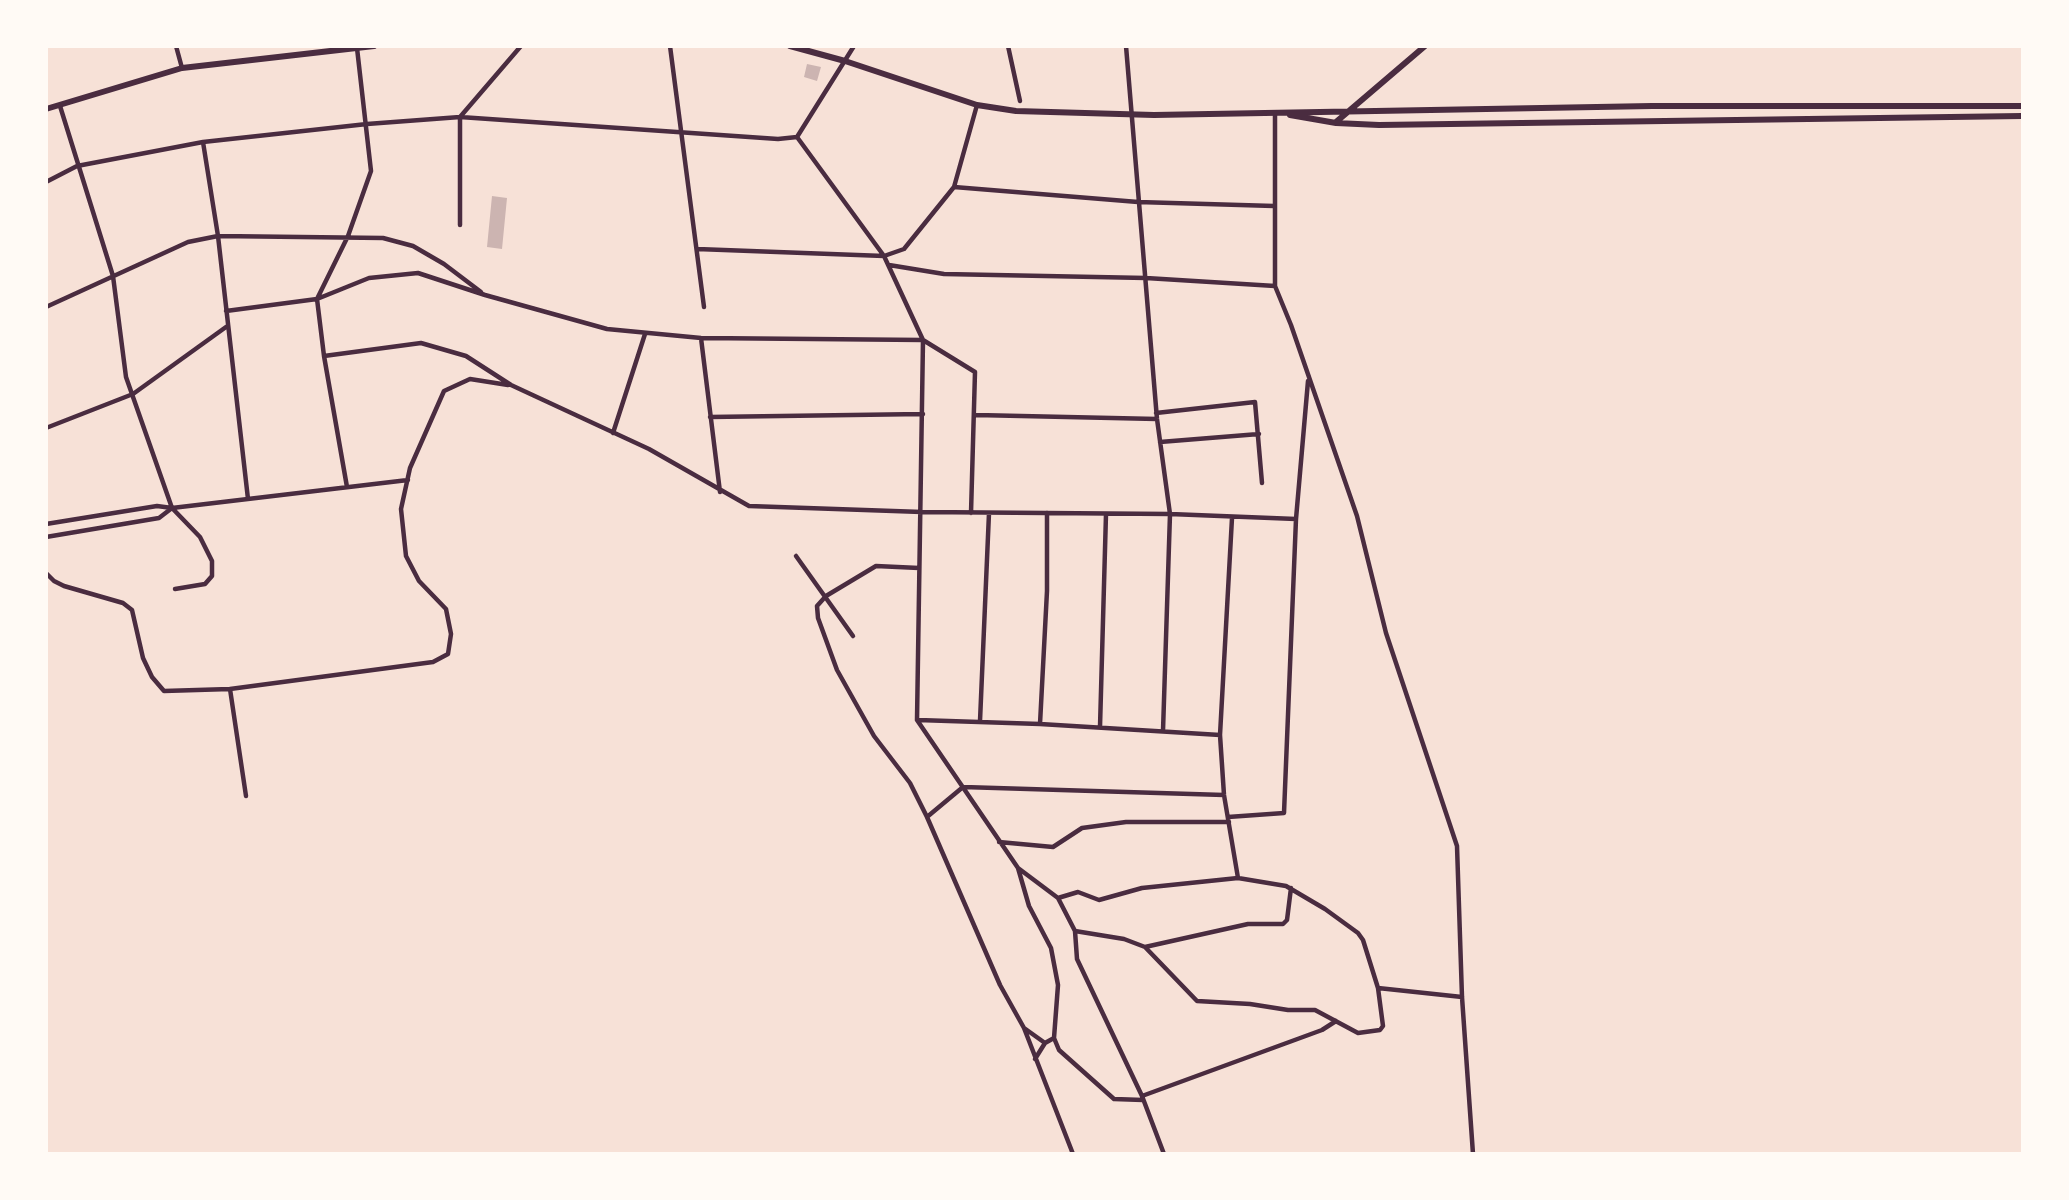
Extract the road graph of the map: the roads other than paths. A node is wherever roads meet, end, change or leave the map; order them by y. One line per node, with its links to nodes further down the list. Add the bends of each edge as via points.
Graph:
1 (176, 46): 12 (street)
2 (374, 46): 10 (street)
3 (521, 46): 22 (street)
4 (670, 46): 25 (street)
5 (790, 46): 11 (street)
6 (854, 46): 11 (street)
7 (1008, 46): 13 (street)
8 (1126, 46): 20 (street)
9 (1425, 46): 18 (street)
10 (357, 48): 12 (street); 24 (street)
11 (845, 61): 14 (street); 26 (street)
12 (182, 68): 15 (street)
13 (1020, 101)
14 (977, 105): 20 (street, via 1016,111); 30 (street)
15 (60, 106): 17 (street); 28 (street)
16 (2022, 106): 18 (street)
17 (46, 109)
18 (1349, 111): 19 (street); 23 (street)
19 (1275, 113): 20 (street); 23 (street); 32 (street)
20 (1132, 114): 31 (street)
21 (2022, 116): 23 (street)
22 (460, 117): 24 (street); 25 (street); 33 (street)
23 (1336, 123)
24 (367, 124): 27 (street); 35 (street, via 370,171)
25 (682, 132): 26 (street, via 778,139); 36 (street)
26 (797, 136): 37 (street)
27 (203, 142): 28 (street); 34 (street)
28 (77, 166): 29 (street); 39 (street)
29 (46, 182)
30 (954, 187): 31 (street); 37 (street, via 904,249)
31 (1138, 202): 32 (street); 40 (street)
32 (1274, 206): 41 (street)
33 (460, 225)
34 (218, 236): 35 (street); 39 (street, via 188,242); 46 (street)
35 (348, 236): 42 (street, via 383,238 413,246); 43 (street)
36 (697, 249): 37 (street); 45 (street)
37 (885, 256): 38 (street)
38 (889, 265): 40 (street, via 944,274); 50 (street)
39 (113, 276): 44 (street); 54 (street, via 126,377)
40 (1146, 278): 41 (street); 57 (street)
41 (1275, 286): 52 (street)
42 (485, 295): 43 (street, via 418,273 369,278); 48 (street, via 607,329)
43 (317, 299): 46 (street); 51 (street)
44 (46, 307)
45 (704, 307)
46 (226, 311): 47 (street)
47 (226, 327): 54 (street); 67 (street)
48 (645, 334): 49 (street); 60 (street)
49 (701, 338): 50 (street); 58 (street)
50 (923, 340): 55 (street); 56 (street, via 975,372)
51 (324, 356): 53 (street, via 421,343 466,356); 65 (street)
52 (1308, 379): 76 (street); 105 (street, via 1357,516 1386,633 1457,846)
53 (511, 385): 60 (street); 63 (street, via 470,380 444,391)
54 (133, 394): 59 (street); 68 (street)
55 (923, 414): 58 (street); 69 (street)
56 (976, 415): 57 (street); 70 (street)
57 (1156, 416): 61 (street, via 1255,402); 62 (street)
58 (710, 417): 66 (street)
59 (46, 428)
60 (613, 433): 66 (street, via 649,449)
61 (1259, 434): 62 (street); 64 (street)
62 (1160, 442): 74 (street)
63 (408, 480): 65 (street); 85 (street, via 401,509 406,556 419,581 446,609 451,634 448,654 433,662)
64 (1262, 483)
65 (347, 487): 67 (street)
66 (720, 492): 69 (street, via 749,506)
67 (248, 499): 68 (street)
68 (172, 508): 77 (street, via 157,506); 78 (street, via 159,518); 82 (street, via 200,537 212,561 212,576 205,584)
69 (922, 512): 70 (street); 80 (street)
70 (971, 513): 71 (street)
71 (989, 513): 72 (street); 87 (street)
72 (1047, 513): 73 (street); 88 (street)
73 (1106, 514): 74 (street); 89 (street)
74 (1170, 514): 75 (street); 90 (street)
75 (1232, 518): 76 (street); 91 (street)
76 (1296, 519): 96 (street, via 1284,813)
77 (46, 524)
78 (46, 537)
79 (796, 556): 83 (street)
80 (920, 568): 83 (street, via 876,566); 86 (street)
81 (46, 573): 85 (street, via 64,586 123,603 132,610 143,658 164,691)
82 (175, 589)
83 (826, 596): 84 (street); 95 (street, via 817,606 818,618 837,670 874,735 910,783)
84 (853, 636)
85 (231, 689): 94 (street)
86 (917, 720): 87 (street); 92 (street)
87 (980, 721): 88 (street)
88 (1040, 724): 89 (street)
89 (1100, 727): 90 (street)
90 (1163, 731): 91 (street)
91 (1221, 735): 93 (street)
92 (963, 787): 93 (street); 95 (street); 97 (street)
93 (1224, 795): 96 (street)
94 (246, 796)
95 (927, 817): 107 (street, via 1000,985)
96 (1229, 819): 97 (street, via 1126,822 1082,828 1053,847); 99 (street)
97 (999, 842): 98 (street)
98 (1018, 868): 101 (street); 108 (street, via 1029,906 1051,948 1058,986)
99 (1238, 878): 100 (street); 101 (street, via 1142,888 1099,900 1078,892)
100 (1291, 888): 103 (street, via 1287,920 1283,924 1248,924); 104 (street, via 1358,933)
101 (1058, 898): 102 (street)
102 (1075, 931): 103 (street, via 1124,939); 111 (street, via 1077,959)
103 (1145, 947): 106 (street, via 1197,1001 1315,1010)
104 (1378, 988): 105 (street); 106 (street, via 1383,1026 1380,1030 1358,1033)
105 (1462, 997): 114 (street)
106 (1336, 1021): 111 (street, via 1322,1030)
107 (1023, 1028): 109 (street); 110 (street)
108 (1054, 1038): 109 (street); 111 (street, via 1062,1054 1114,1099)
109 (1045, 1043): 110 (street)
110 (1035, 1059): 112 (street)
111 (1142, 1098): 113 (street)
112 (1073, 1154)
113 (1164, 1154)
114 (1473, 1154)

